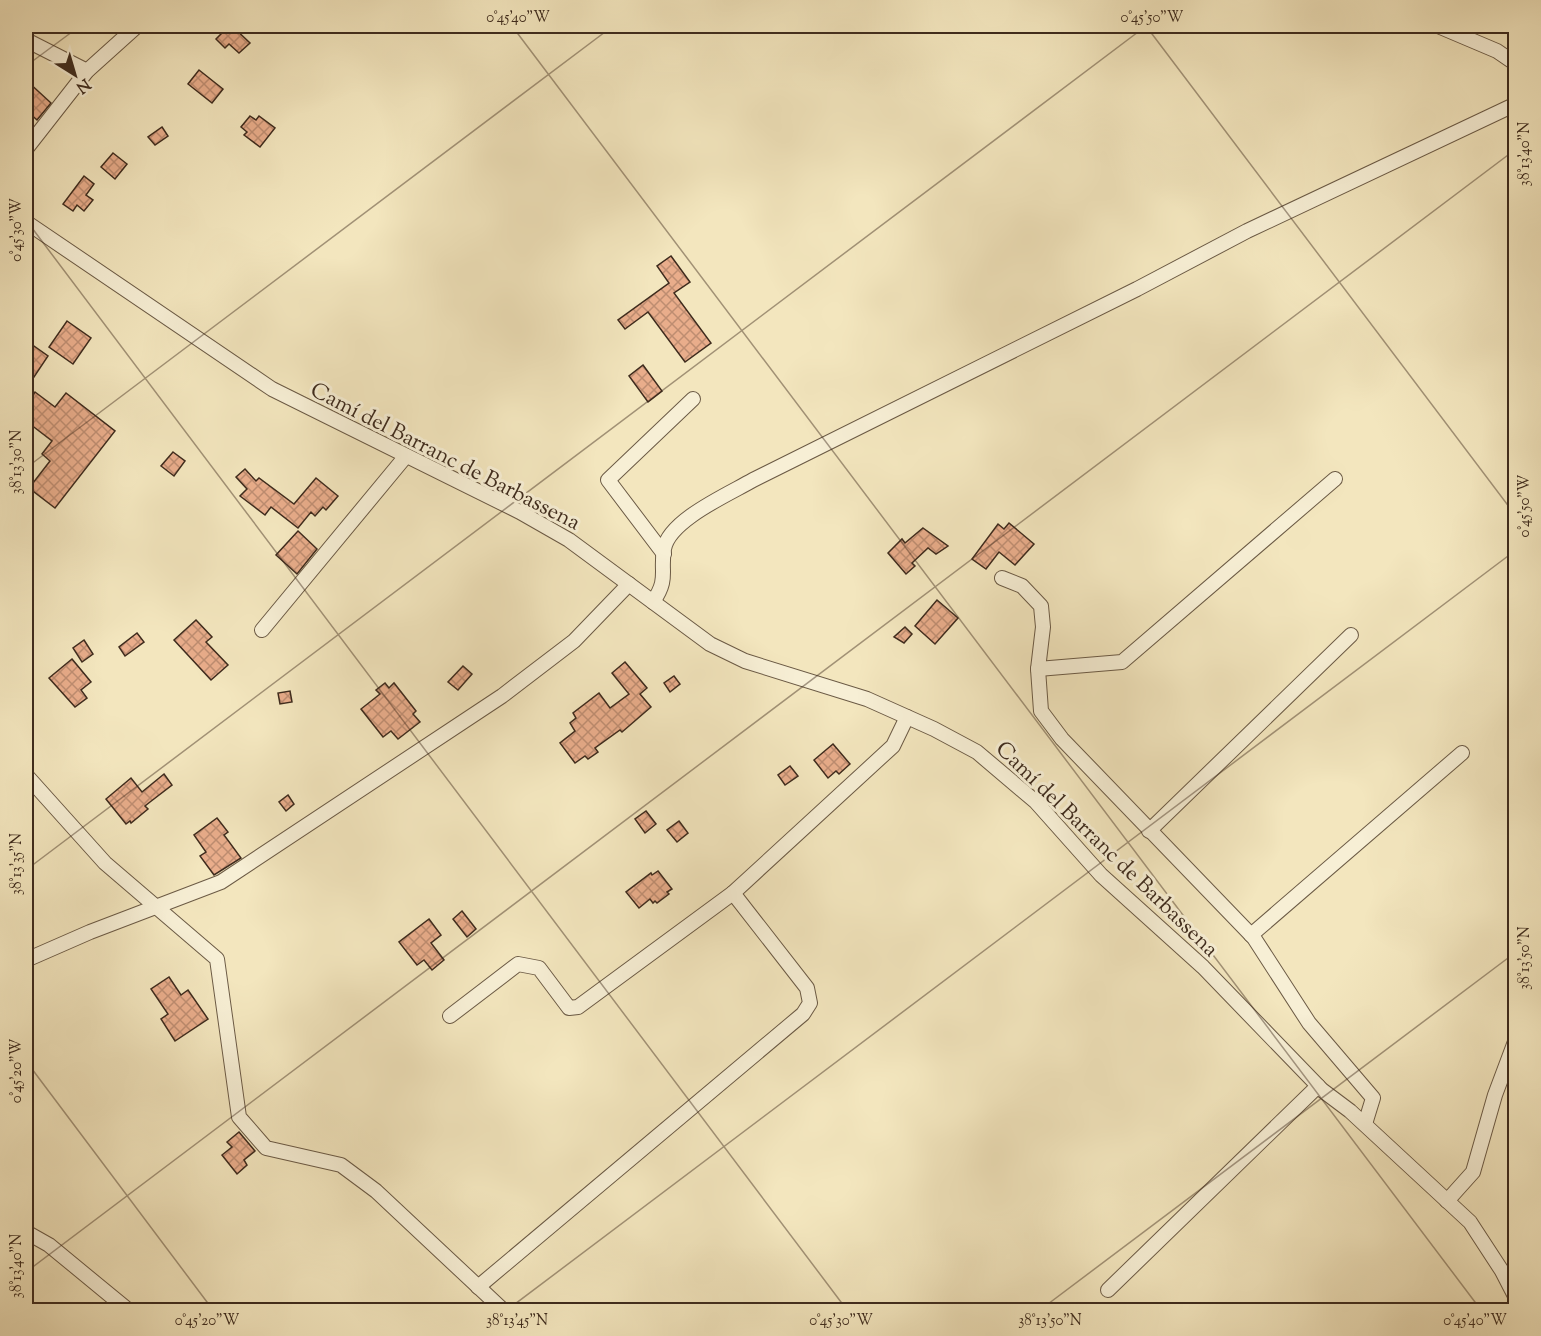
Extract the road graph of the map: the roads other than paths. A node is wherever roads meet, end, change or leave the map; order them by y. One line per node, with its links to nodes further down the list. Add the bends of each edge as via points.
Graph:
1 (137, 26): 5 (street)
2 (1438, 26): 4 (street, via 1497,51)
3 (26, 40): 5 (street)
4 (1515, 64)
5 (87, 71): 7 (street)
6 (1515, 104): 12 (street, via 1236,236 1126,295 753,480 684,522 670,535)
7 (26, 149)
8 (26, 222): 10 (street, Camí del Barranc de Barbassena, via 272,389)
9 (693, 399): 12 (street, via 608,480)
10 (406, 456): 14 (street, Camí del Barranc de Barbassena, via 569,540); 16 (street)
11 (1335, 479): 18 (street, via 1122,662)
12 (664, 554): 15 (street, via 663,588)
13 (1002, 578): 18 (street, via 1022,585 1041,606)
14 (629, 584): 15 (street, Camí del Barranc de Barbassena); 24 (street, via 574,640 502,696 221,882)
15 (653, 602): 19 (street, Camí del Barranc de Barbassena, via 710,644 745,661 867,699)
16 (262, 630)
17 (1351, 635): 22 (street)
18 (1038, 669): 22 (street, via 1041,711 1062,740)
19 (908, 717): 23 (street, via 893,746); 29 (street, Camí del Barranc de Barbassena, via 977,752 1036,802 1101,875 1203,968)
20 (1462, 753): 25 (street)
21 (26, 775): 24 (street, via 105,863)
22 (1149, 831): 25 (street)
23 (733, 893): 27 (street, via 578,1007 569,1008 539,968 518,964); 33 (street, via 807,988 810,1003 803,1014)
24 (154, 907): 26 (street); 33 (street, via 217,959 240,1117 266,1148 341,1165 376,1191)
25 (1251, 935): 30 (street, via 1309,1023 1373,1098)
26 (26, 960)
27 (450, 1016)
28 (1515, 1039): 31 (street, via 1473,1172)
29 (1318, 1086): 30 (street, Camí del Barranc de Barbassena); 34 (street)
30 (1365, 1124): 31 (street, Camí del Barranc de Barbassena)
31 (1447, 1201): 35 (street, Camí del Barranc de Barbassena, via 1470,1222 1502,1270)
32 (26, 1232): 36 (street, via 49,1245)
33 (478, 1287): 37 (street)
34 (1108, 1290)
35 (1515, 1298)
36 (128, 1311)
37 (503, 1311)

